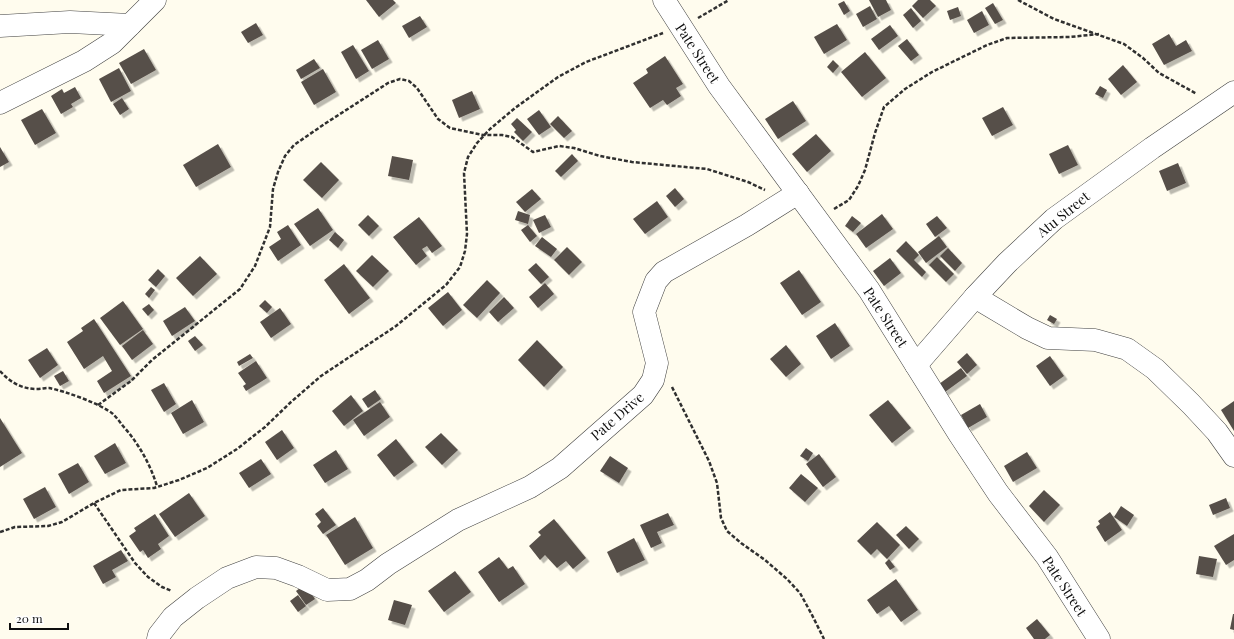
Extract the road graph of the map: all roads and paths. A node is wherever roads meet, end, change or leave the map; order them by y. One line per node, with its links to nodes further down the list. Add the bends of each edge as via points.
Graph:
1 (155, 0): 5 (street)
2 (664, 0): 7 (street, Pate Street)
3 (729, 0): 7 (path)
4 (1018, 0): 8 (path, via 1054,19)
5 (130, 25): 6 (street, via 70,22); 10 (street, via 112,43 84,61)
6 (0, 26)
7 (682, 27): 12 (path, via 586,62 558,77 515,108); 13 (street, Pate Street)
8 (1099, 34): 11 (path, via 1124,44 1159,73); 14 (path, via 1070,38 1007,38 932,72 904,89 884,107 865,170 850,200)
9 (1234, 92): 11 (street, Atu Street)
10 (0, 103)
11 (1216, 104): 15 (street, Atu Street, via 1054,219)
12 (484, 135): 13 (path, via 512,137 533,152 559,146 632,162 706,169); 19 (path, via 450,128 438,119 417,88 409,81 400,79 388,83 294,145 285,156 273,189 270,227 255,266 240,289 152,360 131,381); 21 (path, via 468,157 464,173 467,234 465,251 460,267 446,285 396,326 321,376 237,449 207,468)
13 (793, 197): 14 (street, Pate Street); 16 (street, via 664,272 656,281 644,312)
14 (816, 216): 17 (street, Pate Street, via 869,290)
15 (975, 297): 17 (street, Atu Street); 20 (street, via 1048,338 1095,340 1127,349 1155,369 1191,404 1217,432)
16 (657, 363): 24 (street, Pate Drive, via 653,380 643,395 560,468 530,487 458,520 350,589 327,590 276,568 256,567 228,578); 26 (path, via 710,461 717,483 721,518 727,530 741,544 765,560 800,593)
17 (916, 365): 27 (street, Pate Street, via 998,493 1047,557)
18 (0, 371): 19 (path, via 16,385 48,388)
19 (98, 405): 21 (path, via 113,414 131,434 151,468)
20 (1234, 456)
21 (157, 486): 22 (path, via 121,490)
22 (94, 503): 23 (path, via 62,522 48,526 15,527); 24 (path, via 135,563 148,577 178,594)
23 (0, 532)
24 (197, 598): 25 (street, Pate Drive, via 173,617)
25 (158, 639)
26 (824, 639)
27 (1100, 639)

